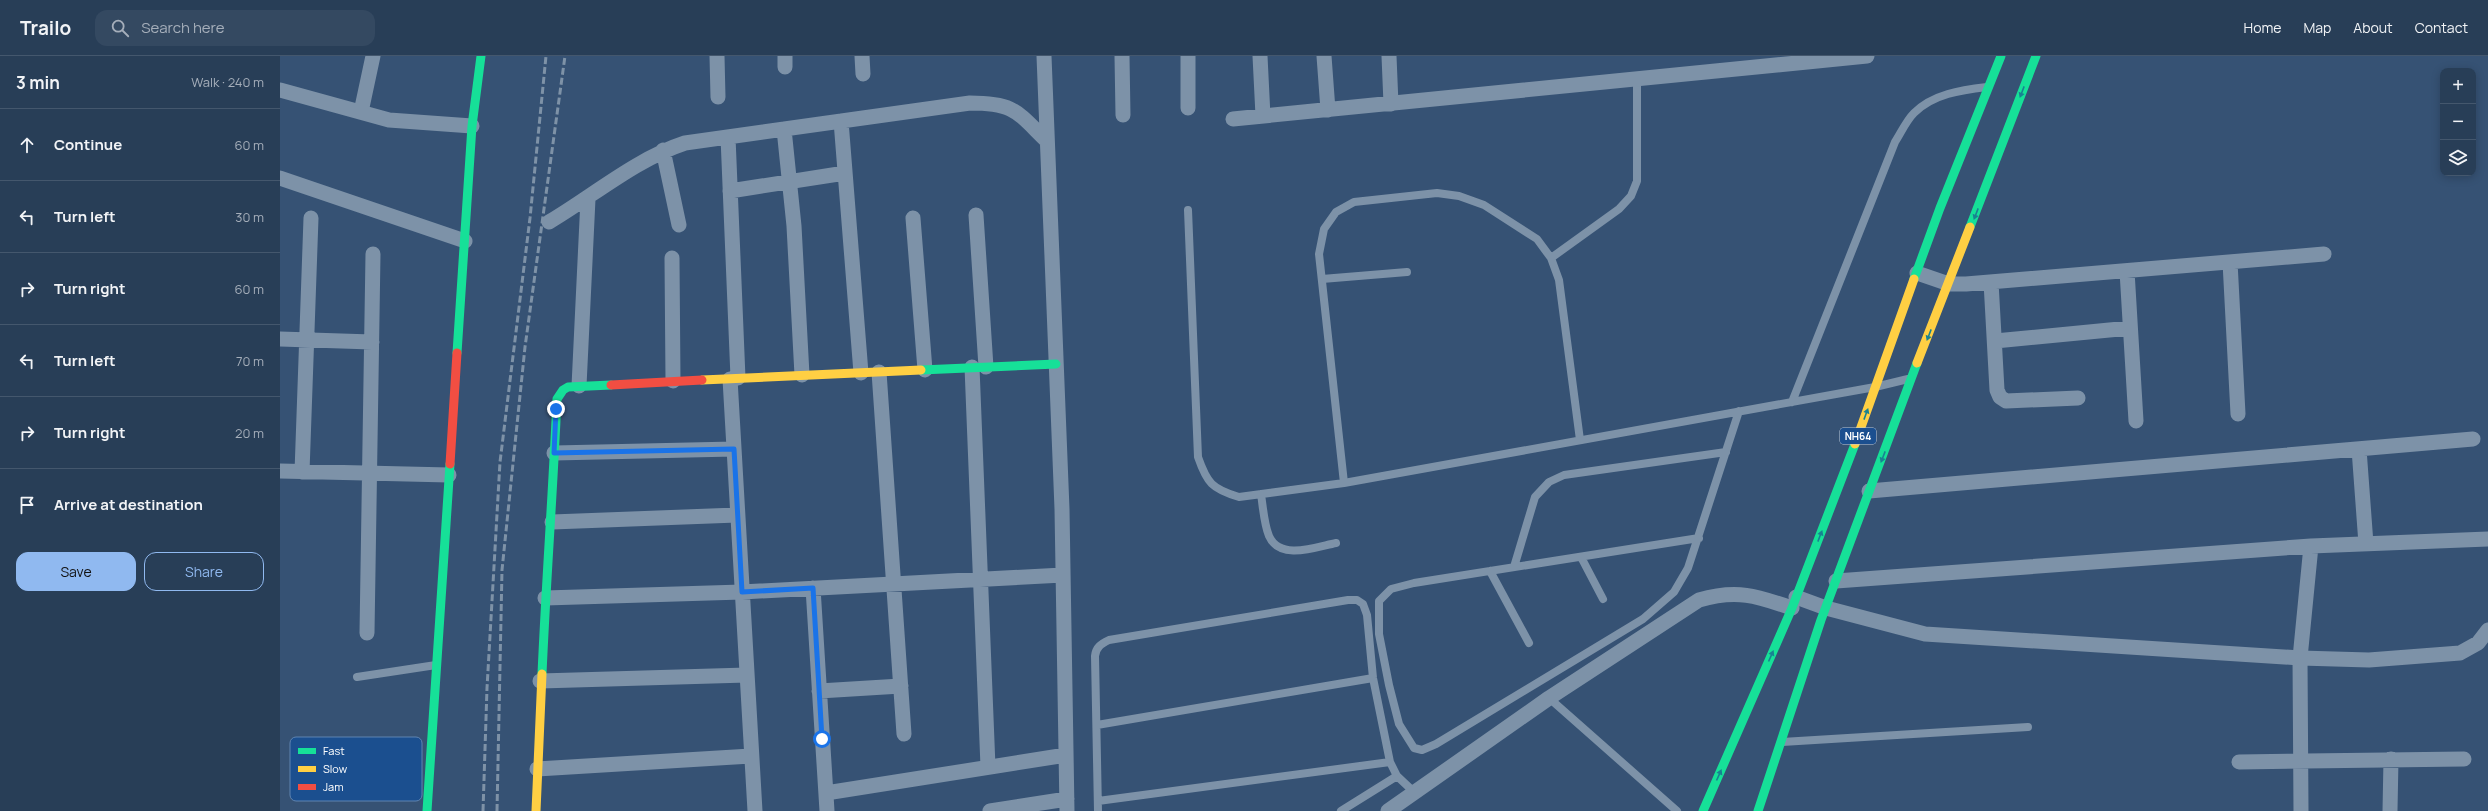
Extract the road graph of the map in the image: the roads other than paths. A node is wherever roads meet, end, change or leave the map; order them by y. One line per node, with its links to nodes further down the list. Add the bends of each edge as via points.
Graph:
1 (373, 56): 22 (street)
2 (481, 56): 27 (main road)
3 (717, 56): 18 (street)
4 (862, 56): 14 (street)
5 (1044, 56): 30 (street)
6 (1122, 56): 23 (street)
7 (1188, 56): 20 (street)
8 (1260, 56): 24 (street)
9 (1324, 56): 21 (street)
10 (1389, 56): 19 (street)
11 (1867, 56): 15 (street)
12 (2001, 56): 16 (main road, NH64)
13 (2036, 56): 54 (main road, NH64, one-way to 54)
14 (863, 74)
15 (1638, 79): 19 (street); 47 (lane, via 1637,181 1631,196 1619,208)
16 (1989, 87): 51 (main road, NH64); 72 (lane, via 1958,91 1935,98 1914,114 1894,142)
17 (280, 90): 22 (street)
18 (718, 97)
19 (1391, 104): 21 (street)
20 (1188, 108)
21 (1328, 110): 24 (street)
22 (361, 112): 27 (street, via 388,120)
23 (1123, 115)
24 (1263, 116): 25 (street)
25 (1233, 119)
26 (841, 121): 28 (street); 30 (street, via 970,103 997,103 1017,111); 32 (street)
27 (472, 126): 43 (main road)
28 (784, 129): 29 (street); 34 (street)
29 (728, 137): 31 (street, via 685,143); 35 (street)
30 (1047, 141): 60 (street)
31 (663, 150): 36 (street); 42 (street)
32 (845, 173): 34 (street); 63 (street)
33 (280, 178): 43 (street)
34 (790, 182): 35 (street); 65 (street)
35 (730, 191): 67 (street)
36 (588, 199): 41 (street); 69 (street)
37 (1188, 210): 88 (lane, via 1198,457 1206,479 1223,492 1239,497)
38 (976, 215): 61 (street)
39 (310, 218): 57 (street)
40 (913, 218): 62 (street)
41 (548, 222)
42 (679, 225)
43 (465, 241): 85 (main road)
44 (373, 254): 59 (street)
45 (2324, 254): 48 (street)
46 (672, 258): 68 (street)
47 (1551, 258): 52 (lane, via 1537,239 1484,205 1459,196 1437,193 1354,202 1336,212 1324,229 1320,254); 77 (lane, via 1559,280)
48 (2230, 262): 49 (street); 74 (street)
49 (2126, 270): 53 (street); 55 (street)
50 (1408, 272): 52 (lane)
51 (1917, 273): 54 (street); 70 (main road, NH64)
52 (1322, 279): 86 (lane)
53 (1991, 282): 54 (street); 58 (street)
54 (1949, 284): 66 (main road, NH64, one-way to 66)
55 (2130, 328): 58 (street); 75 (street)
56 (280, 339): 57 (street)
57 (308, 340): 59 (street); 83 (street)
58 (1995, 341): 71 (street, via 1997,390 2000,397 2006,401)
59 (372, 342): 84 (street)
60 (1056, 364): 61 (main road); 99 (street)
61 (979, 367): 62 (main road); 100 (street)
62 (925, 370): 64 (main road)
63 (861, 372): 64 (main road); 65 (main road)
64 (879, 372): 102 (street)
65 (802, 376): 67 (main road)
66 (1913, 378): 70 (lane); 87 (main road, NH64, one-way to 87)
67 (734, 379): 68 (main road); 78 (street)
68 (673, 381): 69 (main road)
69 (579, 386): 81 (main road, via 567,386 556,399)
70 (1876, 387): 72 (lane); 107 (main road, NH64, one-way to 70)
71 (2078, 398)
72 (1792, 402): 73 (lane)
73 (1739, 411): 77 (lane); 80 (lane)
74 (2238, 414)
75 (2136, 420)
76 (2473, 439): 79 (street)
77 (1580, 440): 86 (lane)
78 (734, 449): 81 (street); 89 (street)
79 (2359, 449): 87 (street); 94 (street)
80 (1726, 452): 91 (lane); 97 (lane, via 1564,475 1549,482 1535,497)
81 (554, 453): 90 (main road)
82 (280, 471): 83 (street)
83 (302, 472): 84 (street)
84 (370, 473): 85 (street); 110 (street)
85 (449, 475): 113 (main road)
86 (1344, 482): 88 (lane)
87 (1869, 491): 101 (main road, NH64)
88 (1261, 494): 93 (lane, via 1269,537 1280,549 1293,551)
89 (737, 515): 90 (street); 104 (street)
90 (552, 522): 105 (main road)
91 (1699, 538): 96 (lane); 98 (lane, via 1688,568 1674,592 1643,619 1436,744 1422,750 1414,748 1399,724 1389,685 1379,634 1379,601 1391,589)
92 (2488, 540): 94 (street)
93 (1336, 543)
94 (2366, 544): 95 (street)
95 (2311, 546): 101 (street); 112 (street)
96 (1581, 557): 97 (lane); 106 (lane)
97 (1514, 567): 98 (lane)
98 (1490, 571): 111 (lane)
99 (1063, 575): 100 (street); 125 (street)
100 (981, 579): 102 (street); 132 (street)
101 (1836, 580): 108 (main road, NH64)
102 (894, 584): 103 (street); 118 (street)
103 (813, 588): 104 (street); 119 (street)
104 (742, 592): 105 (street); 114 (street)
105 (544, 598): 117 (main road)
106 (1603, 599)
107 (1794, 603): 108 (street); 120 (street, via 1753,594 1718,594 1699,600); 148 (main road, NH64, one-way to 107)
108 (1826, 608): 112 (street, via 1925,634); 124 (main road, NH64)
109 (2488, 630): 112 (street, via 2478,642 2460,653 2376,660)
110 (367, 633)
111 (1529, 642)
112 (2300, 658): 129 (street)
113 (436, 665): 115 (lane); 139 (main road)
114 (747, 675): 117 (street); 126 (street)
115 (357, 677)
116 (1373, 678): 121 (lane); 121 (lane, via 1367,615 1363,604 1357,600 1108,640 1100,645 1095,656); 130 (lane)
117 (540, 681): 133 (main road)
118 (901, 686): 119 (street); 123 (street)
119 (819, 691): 135 (street)
120 (1549, 698): 136 (street); 147 (lane)
121 (1097, 725): 137 (lane)
122 (2028, 727): 124 (lane)
123 (904, 734)
124 (1779, 742): 149 (main road, NH64)
125 (1066, 755): 132 (street); 138 (street)
126 (751, 756): 133 (street); 141 (street)
127 (2391, 759): 128 (street); 129 (street); 151 (street)
128 (2464, 759)
129 (2301, 760): 131 (street); 150 (street)
130 (1390, 762): 134 (lane); 137 (lane)
131 (2239, 762)
132 (988, 767): 135 (street)
133 (537, 769): 140 (main road)
134 (1398, 776): 136 (lane); 145 (lane)
135 (826, 792): 142 (street)
136 (1414, 792): 146 (street)
137 (1098, 801): 144 (lane)
138 (1067, 805): 143 (street)
139 (427, 811)
140 (536, 811)
141 (755, 811)
142 (827, 811)
143 (990, 811)
144 (1098, 811)
145 (1341, 811)
146 (1388, 811)
147 (1677, 811)
148 (1703, 811)
149 (1758, 811)
150 (2301, 811)
151 (2390, 811)

